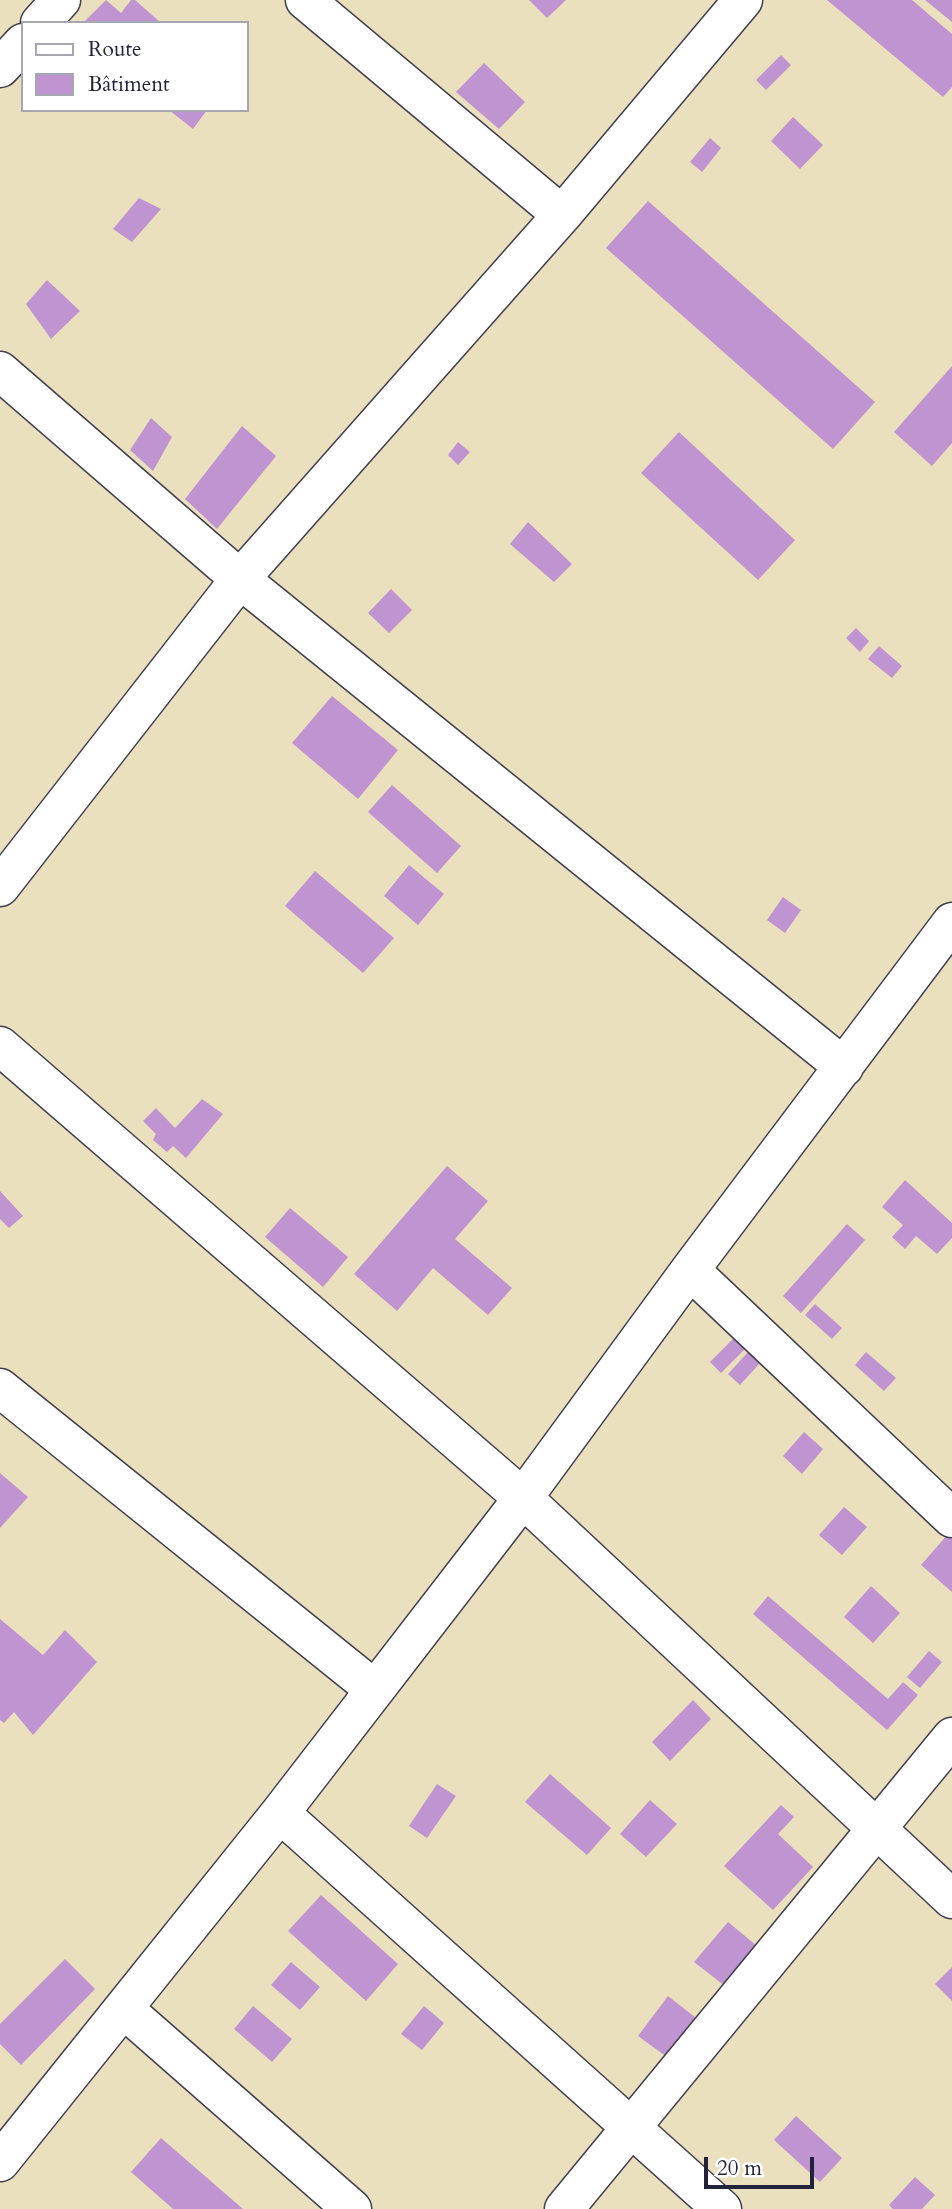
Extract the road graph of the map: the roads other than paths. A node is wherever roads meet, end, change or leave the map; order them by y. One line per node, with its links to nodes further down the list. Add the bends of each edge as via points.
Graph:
1 (61, 0): 4 (street)
2 (306, 0): 7 (street)
3 (743, 0): 7 (street)
4 (42, 21)
5 (21, 45): 6 (street)
6 (0, 68)
7 (562, 215): 9 (street)
8 (0, 371): 9 (street)
9 (240, 579): 10 (street); 13 (street)
10 (0, 887)
11 (952, 922): 13 (street)
12 (0, 1046): 16 (street)
13 (844, 1067): 14 (street)
14 (690, 1270): 16 (street); 17 (street)
15 (0, 1388): 18 (street)
16 (523, 1498): 18 (street); 21 (street)
17 (952, 1518)
18 (374, 1689): 20 (street)
19 (952, 1737): 21 (street)
20 (280, 1813): 23 (street); 24 (street)
21 (876, 1828): 22 (street); 24 (street)
22 (952, 1899)
23 (124, 2008): 25 (street); 26 (street)
24 (630, 2128): 27 (street); 28 (street)
25 (0, 2162)
26 (352, 2209)
27 (564, 2209)
28 (722, 2209)

